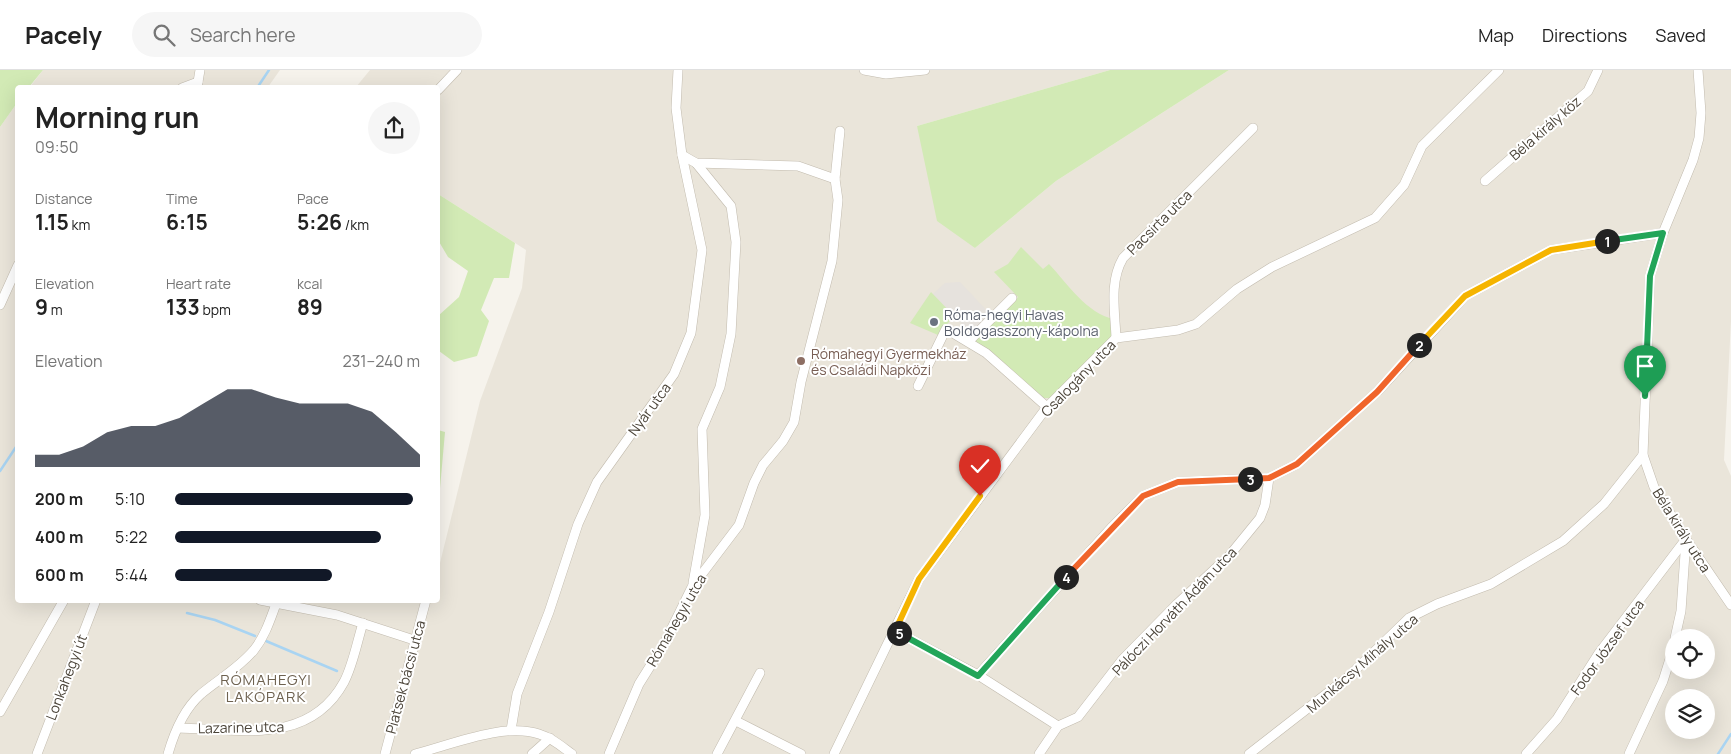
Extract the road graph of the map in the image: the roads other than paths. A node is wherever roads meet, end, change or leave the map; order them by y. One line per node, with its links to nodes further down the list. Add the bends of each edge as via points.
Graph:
1 (200, 70): 9 (street)
2 (457, 70): 10 (street)
3 (678, 70): 13 (street, Nyár utca, via 676,108)
4 (864, 70): 5 (street, via 886,74)
5 (925, 70)
6 (1499, 70): 21 (street, Csalogány utca, via 1422,146 1404,185 1375,218 1272,267 1237,289 1196,324 1178,330)
7 (1598, 70): 16 (street, Béla király köz, via 1588,91)
8 (1698, 70): 17 (street, Béla király utca, via 1699,138)
9 (197, 85)
10 (440, 88)
11 (1252, 128): 21 (street, Pacsirta utca, via 1123,258 1115,271)
12 (840, 131): 15 (street, Rómahegyi utca)
13 (682, 155): 14 (street); 46 (street, Nyár utca, via 702,250 691,332 674,374 597,482 582,515 517,694)
14 (696, 162): 15 (street, via 798,166); 28 (street, via 731,206 736,242 730,334 720,387 702,429 705,515)
15 (835, 179): 28 (street, Rómahegyi utca, via 838,200 832,261 794,422 754,483 739,525)
16 (1485, 181)
17 (1663, 233): 25 (street, Béla király utca, via 1650,276); 26 (street, via 1551,250 1465,296 1377,392 1297,464)
18 (15, 272): 20 (street)
19 (1012, 298): 22 (street)
20 (0, 305)
21 (1116, 338): 24 (street, Csalogány utca)
22 (969, 341): 23 (street, via 946,329); 24 (street)
23 (918, 386)
24 (1047, 407): 37 (street, Csalogány utca, via 919,579)
25 (1643, 455): 27 (street, Béla király utca, via 1654,487); 59 (street, Munkácsy Mihály utca, via 1604,504 1563,541 1491,584 1409,618 1348,677)
26 (1269, 478): 41 (street, via 1178,482 1143,496); 44 (street, Pálóczi Horváth Ádám utca, via 1260,518 1229,556 1122,660 1078,717)
27 (1686, 539): 34 (street, Béla király utca); 36 (street); 60 (street, Fodor József utca, via 1599,653 1557,719)
28 (692, 587): 54 (street, Rómahegyi utca, via 640,684)
29 (62, 603): 42 (street)
30 (95, 603): 48 (street, Lonkahegyi út)
31 (272, 603): 33 (street)
32 (425, 603): 38 (street, Piatsek bácsi utca)
33 (276, 604): 35 (street); 45 (street, via 255,649 241,664 200,695)
34 (1731, 605)
35 (363, 623): 38 (street); 45 (street, Lazarine utca, via 345,680 334,699 309,720 273,729)
36 (1677, 629)
37 (895, 631): 41 (street); 57 (street, Csalogány utca)
38 (414, 640): 50 (street, Piatsek bácsi utca)
39 (760, 673): 43 (street)
40 (1665, 675): 61 (street)
41 (978, 676): 44 (street)
42 (0, 712)
43 (736, 721): 55 (street); 56 (street)
44 (1058, 726): 58 (street, Pálóczi Horváth Ádám utca)
45 (178, 728): 49 (street)
46 (512, 730): 47 (street, via 525,730); 51 (street)
47 (550, 738): 52 (street); 53 (street)
48 (37, 754)
49 (168, 754)
50 (385, 754)
51 (415, 754)
52 (532, 754)
53 (572, 754)
54 (609, 754)
55 (717, 754)
56 (801, 754)
57 (834, 754)
58 (1039, 754)
59 (1249, 754)
60 (1526, 754)
61 (1630, 754)

